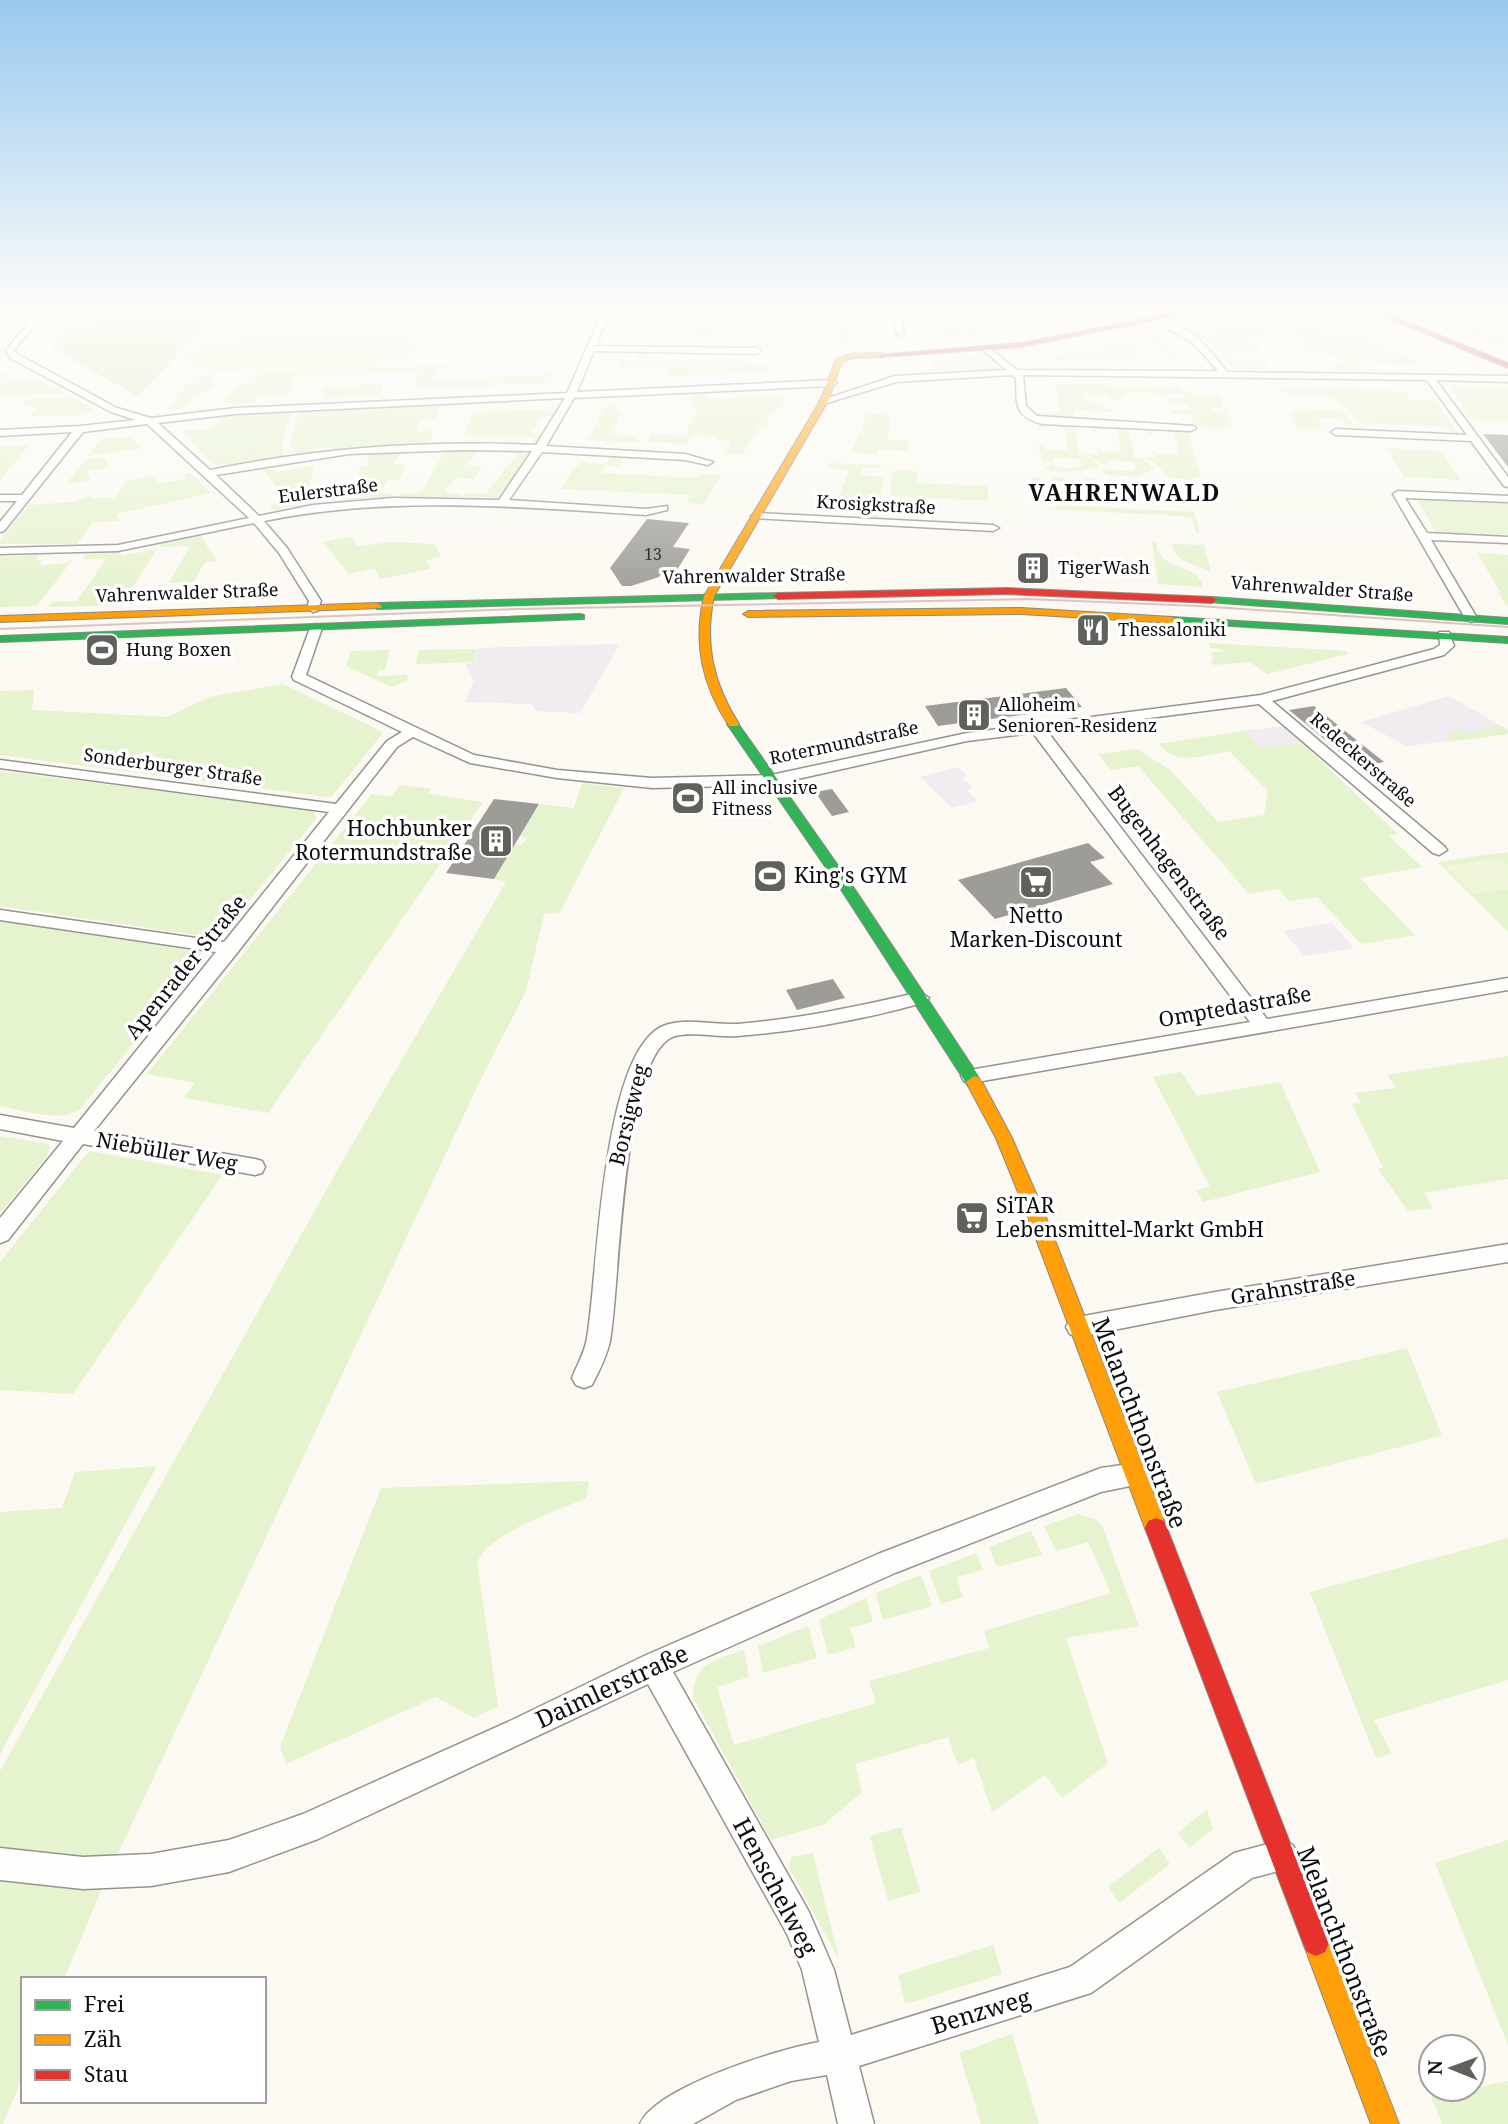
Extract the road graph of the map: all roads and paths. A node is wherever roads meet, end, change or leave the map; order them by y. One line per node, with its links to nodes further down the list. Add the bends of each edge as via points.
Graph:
1 (112, 409): 7 (street)
2 (272, 409): 7 (street)
3 (565, 409): 13 (street)
4 (819, 409): 22 (street, Melanchthonstraße)
5 (1453, 409): 12 (street)
6 (1023, 412): 8 (street, via 1042,421)
7 (148, 420): 9 (street); 15 (street)
8 (1191, 428)
9 (80, 429): 11 (street); 18 (street)
10 (1336, 432): 12 (street)
11 (0, 433)
12 (1475, 438): 16 (street)
13 (537, 449): 14 (street); 15 (street, via 384,449); 20 (street)
14 (708, 462)
15 (210, 473): 23 (street)
16 (1508, 484)
17 (0, 498): 18 (street)
18 (26, 498): 25 (street)
19 (1508, 499): 26 (street, via 1398,494)
20 (502, 503): 21 (street, Eulerstraße, via 646,512); 23 (street, Eulerstraße, via 368,502)
21 (663, 508)
22 (757, 516): 24 (street, Krosigkstraße); 29 (street, Melanchthonstraße)
23 (258, 518): 28 (street, Eulerstraße, via 118,548); 30 (street, via 305,580 315,601)
24 (993, 528)
25 (0, 529)
26 (1422, 536): 27 (street); 32 (street)
27 (1508, 540)
28 (0, 551)
29 (709, 596): 30 (street, Vahrenwalder Straße); 31 (street, Melanchthonstraße); 32 (street, Vahrenwalder Straße, via 1007,591)
30 (313, 608): 33 (street, Vahrenwalder Straße)
31 (703, 614): 35 (street, Vahrenwalder Straße); 36 (street, Vahrenwalder Straße, via 1021,611); 43 (street, Melanchthonstraße, via 704,665 710,688)
32 (1471, 618): 34 (street, Vahrenwalder Straße)
33 (0, 619)
34 (1508, 621)
35 (315, 632): 37 (street, Vahrenwalder Straße); 41 (street, Rotermundstraße, via 299,677)
36 (1444, 635): 38 (street, Vahrenwalder Straße); 39 (street, Rotermundstraße, via 1447,646 1439,652)
37 (0, 639)
38 (1508, 640)
39 (1262, 699): 40 (street, Rotermundstraße); 45 (street, Redeckerstraße)
40 (1038, 729): 43 (street, Rotermundstraße, via 916,747); 50 (street, Bugenhagenstraße)
41 (412, 732): 43 (street, Rotermundstraße, via 470,759 557,774 652,783); 44 (street, Apenrader Straße, via 393,744)
42 (0, 764): 44 (street, Sonderburger Straße)
43 (771, 779): 49 (street, Melanchthonstraße)
44 (341, 809): 47 (street, Apenrader Straße)
45 (1439, 850)
46 (0, 915): 47 (street)
47 (231, 949): 53 (street, Apenrader Straße)
48 (1508, 984): 50 (street, Omptedastraße)
49 (920, 998): 51 (street, Melanchthonstraße); 58 (street, Borsigweg, via 813,1021 734,1030 666,1031 654,1038 633,1088 616,1169 598,1342)
50 (1262, 1025): 51 (street, Omptedastraße)
51 (971, 1076): 57 (street, Melanchthonstraße, via 1013,1161)
52 (0, 1122): 53 (street, Niebüller Weg)
53 (78, 1136): 54 (street, Niebüller Weg); 55 (street, Apenrader Straße)
54 (255, 1167)
55 (0, 1234)
56 (1508, 1253): 57 (street, Grahnstraße)
57 (1078, 1327): 59 (street, Melanchthonstraße)
58 (584, 1378)
59 (1136, 1475): 60 (street, Daimlerstraße, via 1101,1480 887,1563); 61 (street, Melanchthonstraße)
60 (654, 1666): 62 (street, Daimlerstraße, via 307,1828 229,1856 151,1870 83,1873); 63 (street, Henschelweg, via 798,1923 818,1970)
61 (1282, 1856): 63 (street, Benzweg, via 1245,1864 1079,1981); 66 (street, Melanchthonstraße)
62 (0, 1864)
63 (841, 2055): 64 (street, Benzweg, via 791,2064 728,2085); 65 (street, Henschelweg)
64 (658, 2124)
65 (856, 2124)
66 (1385, 2124)

